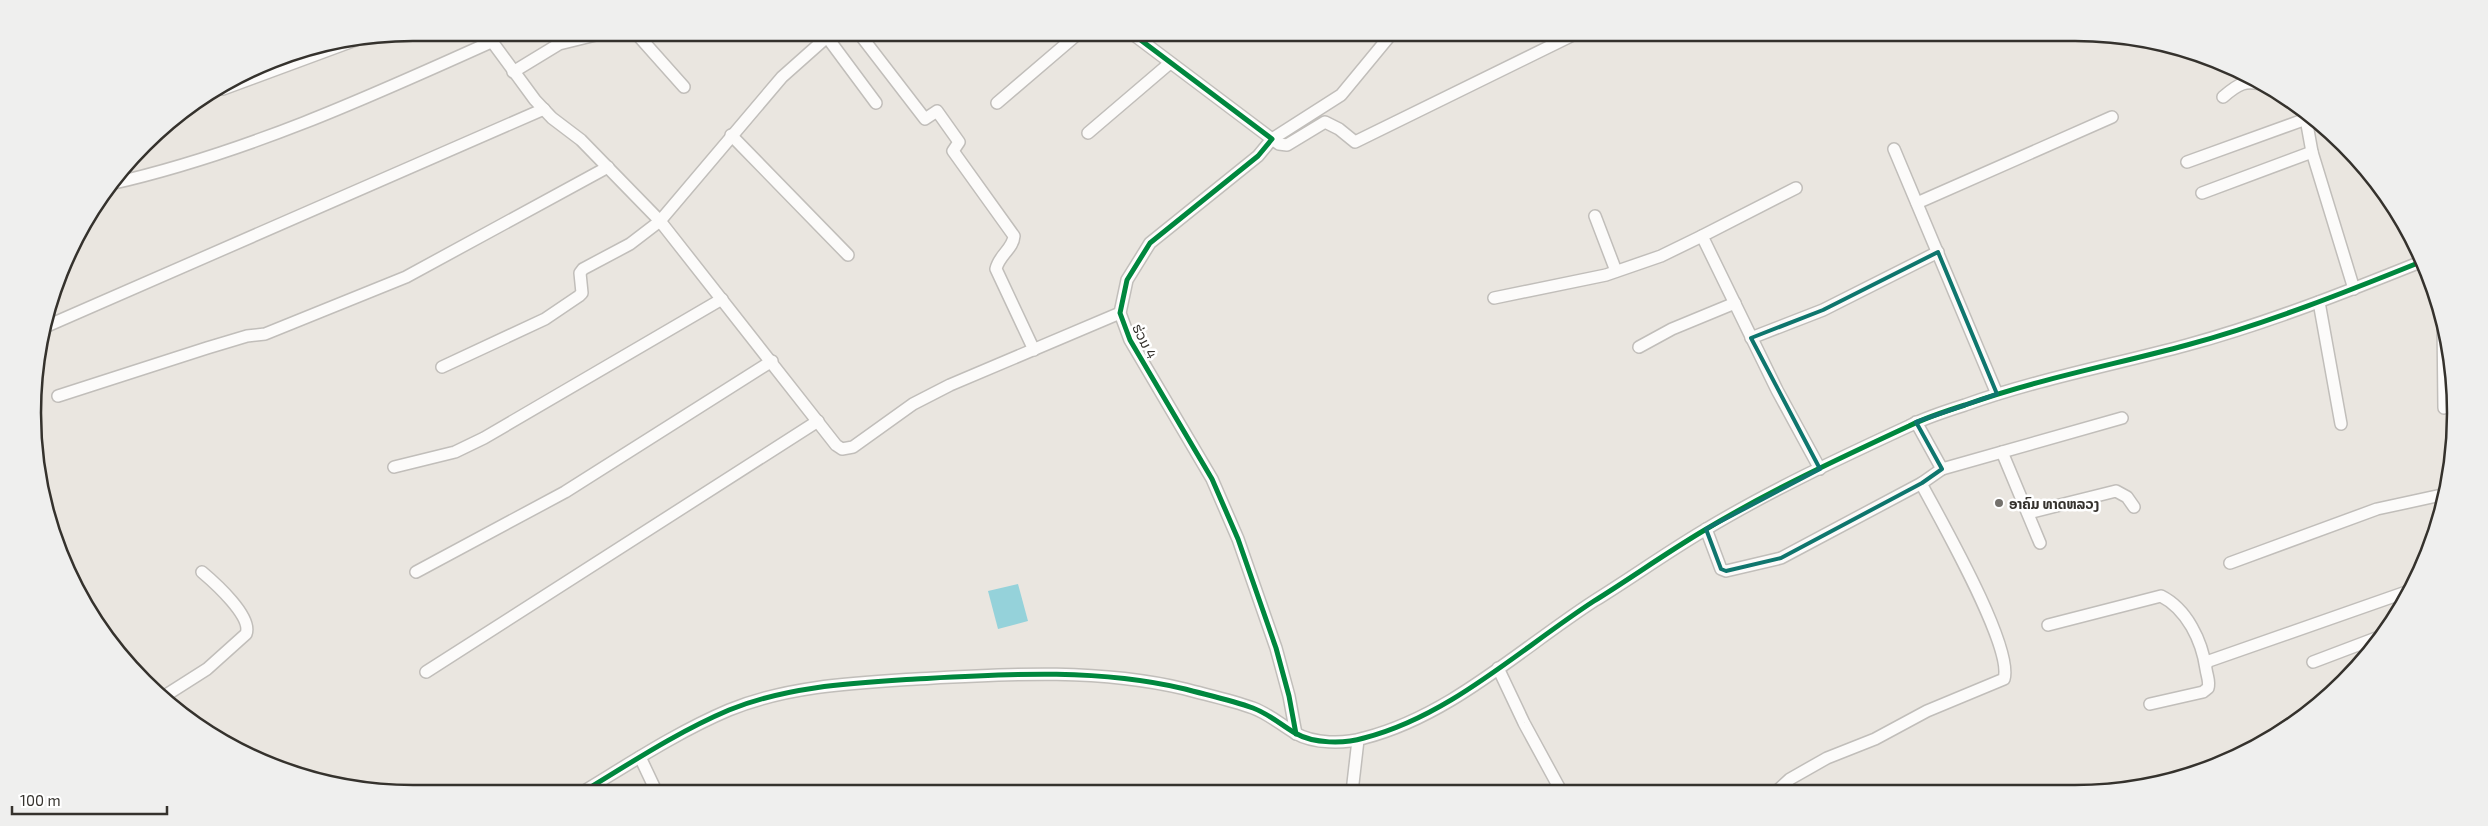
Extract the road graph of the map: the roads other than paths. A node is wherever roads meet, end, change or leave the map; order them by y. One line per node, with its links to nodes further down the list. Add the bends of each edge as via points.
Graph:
1 (480, 41): 34 (street, via 388,89 279,133 193,162)
2 (491, 41): 14 (street)
3 (571, 41): 14 (street, via 559,44)
4 (644, 41): 17 (street)
5 (825, 41): 28 (street, via 782,77)
6 (836, 41): 20 (street)
7 (865, 41): 54 (street, via 925,119 937,111 960,142 953,150 1014,236 1014,242 997,262 996,269)
8 (1069, 41): 19 (street)
9 (1142, 41): 13 (street)
10 (1386, 41): 22 (street, ຮ່ວມ 4, via 1341,95)
11 (1561, 41): 25 (street, via 1355,142)
12 (318, 54): 15 (street)
13 (1170, 63): 27 (street); 29 (street)
14 (513, 72): 21 (street)
15 (259, 75)
16 (2244, 83): 18 (street)
17 (684, 87)
18 (2223, 97)
19 (997, 102)
20 (876, 103)
21 (544, 109): 33 (street); 51 (street)
22 (1314, 112): 25 (street); 29 (street, ຮ່ວມ 4)
23 (2112, 116): 37 (street)
24 (2300, 117): 32 (street)
25 (1325, 122): 29 (street, via 1288,146)
26 (2306, 123): 31 (street)
27 (1088, 133)
28 (731, 135): 39 (street); 42 (street)
29 (1272, 139): 50 (street, ຮ່ວມ 4, via 1258,156 1150,243 1127,280)
30 (1894, 149): 37 (street)
31 (2312, 152): 36 (street); 45 (street)
32 (2187, 162)
33 (608, 167): 39 (street); 59 (street, via 406,277 265,334 247,336)
34 (124, 180)
35 (1796, 188): 40 (street)
36 (2202, 193)
37 (1917, 203): 41 (street)
38 (1595, 216): 44 (street)
39 (660, 221): 47 (street); 57 (street, via 630,244 583,269 580,273 582,293 545,319)
40 (1702, 236): 44 (street, via 1661,256); 49 (street)
41 (1938, 252): 52 (street, via 1823,310); 58 (street)
42 (848, 255)
43 (2415, 264): 45 (street)
44 (1616, 271): 46 (street)
45 (2354, 289): 48 (street)
46 (1494, 298)
47 (722, 299): 56 (street); 66 (street, via 484,438 455,452)
48 (2319, 302): 58 (street, via 2195,343 2076,371); 64 (street)
49 (1735, 303): 52 (street); 53 (street, via 1672,329)
50 (1120, 313): 54 (street); 87 (street, ຮ່ວມ 4, via 1130,340 1212,479 1238,539 1276,648)
51 (52, 324)
52 (1752, 338): 67 (street)
53 (1640, 347)
54 (1034, 350): 62 (street, via 950,385 914,404 853,446 842,449 836,445)
55 (2443, 361): 60 (street)
56 (772, 362): 62 (street); 77 (street, via 564,492)
57 (442, 368)
58 (1997, 394): 63 (street)
59 (58, 396)
60 (2444, 408)
61 (2122, 418): 65 (street)
62 (818, 421): 84 (street)
63 (1916, 422): 67 (street); 68 (street)
64 (2342, 424)
65 (2002, 452): 68 (street); 72 (street)
66 (394, 467)
67 (1820, 469): 73 (street)
68 (1942, 469): 69 (street)
69 (1922, 483): 73 (street, via 1781,558 1726,571 1720,569); 94 (street, via 1978,590 1999,645 2004,679 1827,758)
70 (2437, 496): 75 (street, via 2377,509)
71 (2134, 507): 72 (street, via 2127,497 2116,491)
72 (2028, 513): 74 (street)
73 (1706, 529): 83 (street, via 1580,610)
74 (2040, 543)
75 (2230, 563)
76 (202, 572): 85 (street, via 220,586 247,622 248,629 208,669)
77 (416, 572)
78 (2399, 594): 82 (street)
79 (2048, 625): 82 (street, via 2161,596 2170,600 2192,626)
80 (2369, 641): 81 (street)
81 (2313, 662)
82 (2206, 664): 86 (street, via 2208,688 2203,692)
83 (1498, 668): 88 (street, via 1428,714); 93 (street)
84 (426, 672)
85 (169, 693)
86 (2150, 704)
87 (1296, 734): 88 (street, via 1324,741); 89 (street, via 1274,717 1247,706 1185,689 1099,674 1028,674 812,687 729,710)
88 (1358, 740): 92 (street)
89 (640, 757): 90 (street); 91 (street)
90 (594, 785)
91 (652, 785)
92 (1353, 785)
93 (1558, 785)
94 (1784, 785)

